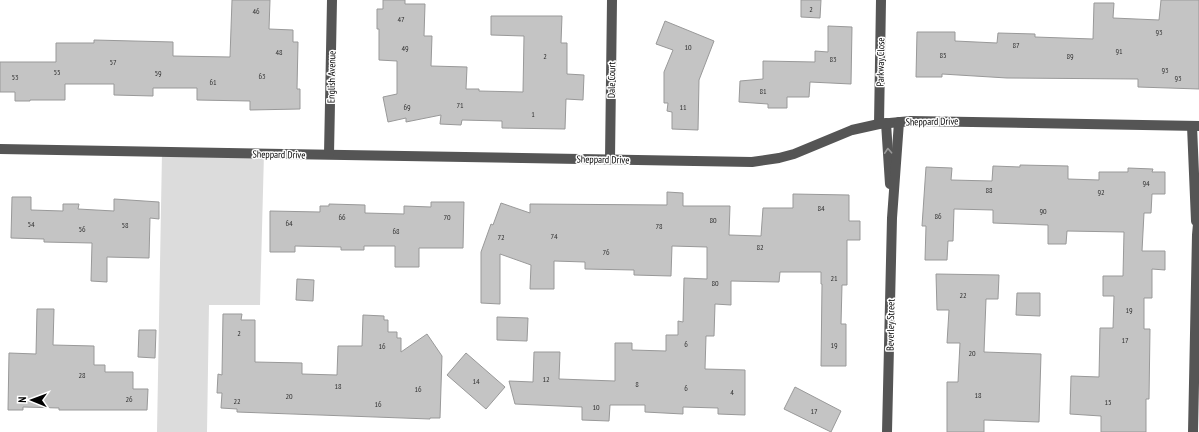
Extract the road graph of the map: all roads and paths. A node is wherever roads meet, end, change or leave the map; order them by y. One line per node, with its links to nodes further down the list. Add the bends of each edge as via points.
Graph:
1 (332, 0): 8 (street, English Avenue)
2 (612, 0): 9 (street, Dale Court)
3 (881, 0): 5 (street, Parkway Close)
4 (899, 122): 5 (street, Sheppard Drive); 6 (street, Sheppard Drive, via 923,120); 11 (street, Beverley Street)
5 (882, 124): 9 (street, Sheppard Drive, via 840,134 794,154 764,161); 11 (street, Beverley Street, one-way to 5)
6 (1195, 126): 12 (street)
7 (0, 149): 8 (street, Sheppard Drive)
8 (330, 154): 9 (street, Sheppard Drive)
9 (610, 159)
10 (1199, 213): 12 (street)
11 (892, 218): 13 (street, Beverley Street)
12 (1197, 235): 14 (street)
13 (887, 432)
14 (1193, 432)

